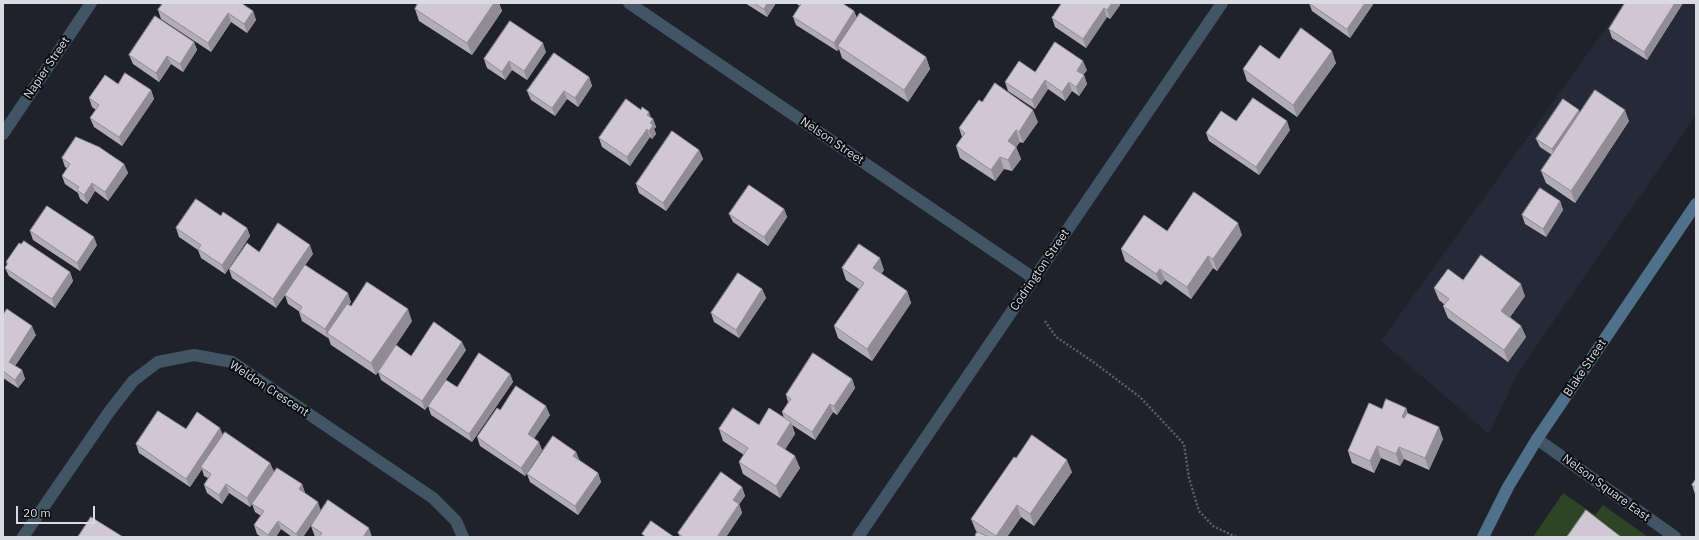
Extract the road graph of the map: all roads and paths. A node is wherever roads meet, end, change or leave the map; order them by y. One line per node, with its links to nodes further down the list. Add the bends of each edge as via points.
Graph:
1 (91, 3): 4 (street, Napier Street)
2 (629, 3): 6 (street, Nelson Street)
3 (1222, 3): 6 (street, Codrington Street)
4 (3, 134)
5 (1696, 204): 8 (main road, Blake Street)
6 (1035, 279): 11 (street, Codrington Street)
7 (1044, 321): 12 (path, via 1056,337 1140,397 1184,444 1189,478 1199,511 1213,526)
8 (1537, 439): 13 (main road, Blake Street, via 1508,486); 14 (street, Nelson Square East)
9 (22, 537): 10 (street, Weldon Crescent, via 133,380 158,362 194,355 232,362 414,485 433,498 456,521)
10 (463, 537)
11 (858, 537)
12 (1236, 537)
13 (1483, 537)
14 (1674, 537)

